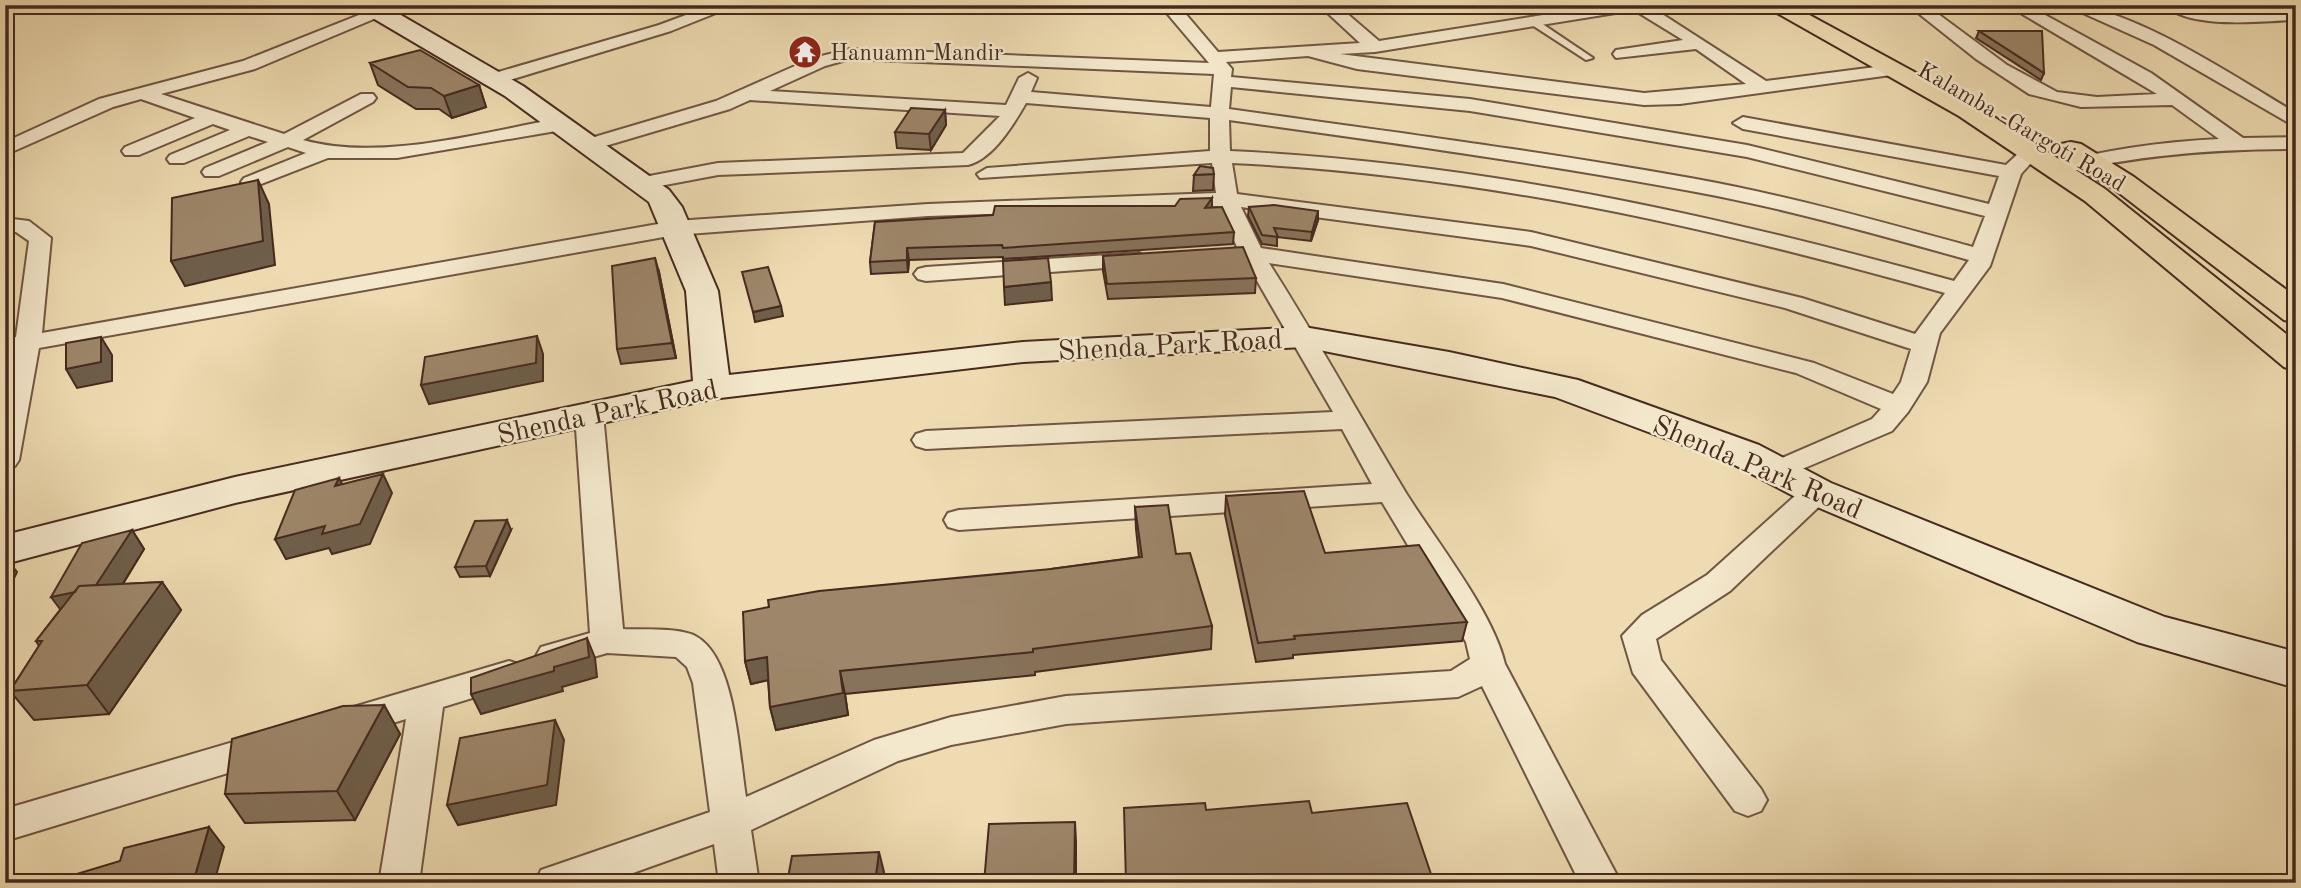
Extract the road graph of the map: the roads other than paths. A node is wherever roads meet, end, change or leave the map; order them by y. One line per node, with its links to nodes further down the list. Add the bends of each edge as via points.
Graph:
1 (728, 5): 25 (street)
2 (1168, 5): 23 (street)
3 (1327, 5): 18 (street)
4 (1636, 5): 16 (street); 17 (street)
5 (1774, 5): 24 (main road)
6 (1805, 5): 47 (main road, Kalamba -Gargoti Road)
7 (1916, 5): 30 (street, via 2025,84 2051,96 2070,100)
8 (2015, 5): 30 (street)
9 (2073, 5): 34 (street, via 2160,41)
10 (2174, 5): 15 (street, via 2207,16)
11 (2236, 5): 15 (street)
12 (378, 8): 25 (main road); 27 (street, via 249,65)
13 (1510, 11): 16 (street)
14 (2296, 15): 15 (street)
15 (2259, 16)
16 (1532, 22): 18 (street); 21 (lane)
17 (1699, 43): 20 (street); 26 (street)
18 (1374, 47): 19 (street)
19 (1307, 51): 23 (street); 26 (street, via 1357,64 1643,99)
20 (1622, 54)
21 (1589, 58)
22 (1034, 60): 23 (street); 28 (street, via 850,54 819,62); 31 (street)
23 (1221, 69): 32 (street); 55 (street, via 1733,149)
24 (1891, 70): 26 (street); 48 (main road, via 1968,111)
25 (494, 79): 36 (main road)
26 (1762, 87)
27 (138, 92): 33 (street); 42 (street)
28 (749, 95): 31 (street); 41 (street)
29 (367, 98): 38 (street)
30 (2176, 99): 39 (street)
31 (1017, 104): 32 (street); 53 (street, via 968,159 718,169)
32 (1219, 113): 45 (street); 62 (street, via 1698,186 1846,219)
33 (212, 118): 37 (street); 43 (street)
34 (2296, 121)
35 (1743, 123): 48 (street)
36 (562, 124): 41 (main road); 44 (street, via 397,152)
37 (248, 130): 38 (street); 46 (street)
38 (286, 141): 44 (street); 50 (street)
39 (2237, 143): 40 (street); 47 (street)
40 (2296, 143)
41 (588, 145): 53 (main road)
42 (5, 149)
43 (132, 152)
44 (325, 152): 52 (street)
45 (1222, 157): 51 (street); 54 (street); 65 (street, via 1354,164 1560,194 1696,220)
46 (177, 159)
47 (2088, 159): 49 (street); 66 (main road, Kalamba -Gargoti Road)
48 (2021, 162): 49 (main road); 55 (street)
49 (2055, 169): 70 (main road, via 2095,195)
50 (212, 172)
51 (987, 174)
52 (251, 182)
53 (644, 183): 57 (main road, via 667,207)
54 (1227, 199): 57 (street, via 928,210); 60 (street); 69 (street, via 1531,239 1793,303)
55 (1995, 212): 62 (street)
56 (5, 225): 58 (street, via 21,226)
57 (675, 228): 68 (street); 71 (main road, via 702,291)
58 (40, 237): 59 (street); 68 (street)
59 (5, 244)
60 (1251, 252): 61 (street); 67 (street); 72 (street, via 1503,291 1805,368)
61 (1210, 255)
62 (1981, 256): 65 (street)
63 (1156, 258): 64 (street)
64 (926, 274)
65 (1959, 290): 69 (street, via 1928,332)
66 (2296, 313)
67 (1304, 337): 71 (main road, Shenda Park Road, via 1024,352); 74 (street); 77 (main road, Shenda Park Road, via 1565,388 1745,454)
68 (17, 345): 76 (street)
69 (1924, 345): 72 (street, via 1914,382)
70 (2296, 360)
71 (712, 388): 73 (main road, Shenda Park Road)
72 (1898, 406): 77 (street, via 1882,425)
73 (589, 414): 81 (main road, Shenda Park Road, via 235,490); 82 (street)
74 (1348, 420): 75 (street); 78 (street)
75 (926, 440)
76 (5, 460)
77 (1776, 471): 79 (main road, Shenda Park Road)
78 (1391, 492): 80 (street); 83 (street, via 1483,641)
79 (1817, 492): 84 (main road, Shenda Park Road, via 2153,630); 86 (street, via 1702,596 1648,625 1639,636 1645,664)
80 (959, 520)
81 (5, 550)
82 (607, 641): 85 (street, via 566,650 515,672); 87 (street, via 685,645 702,661 710,682)
83 (1488, 664): 87 (street, via 1458,684 1066,710 951,731 887,750); 92 (street)
84 (2296, 670)
85 (427, 699): 88 (street); 89 (street)
86 (1748, 800)
87 (732, 821): 90 (street); 91 (street)
88 (5, 825)
89 (399, 883)
90 (555, 883)
91 (738, 883)
92 (1601, 883)

